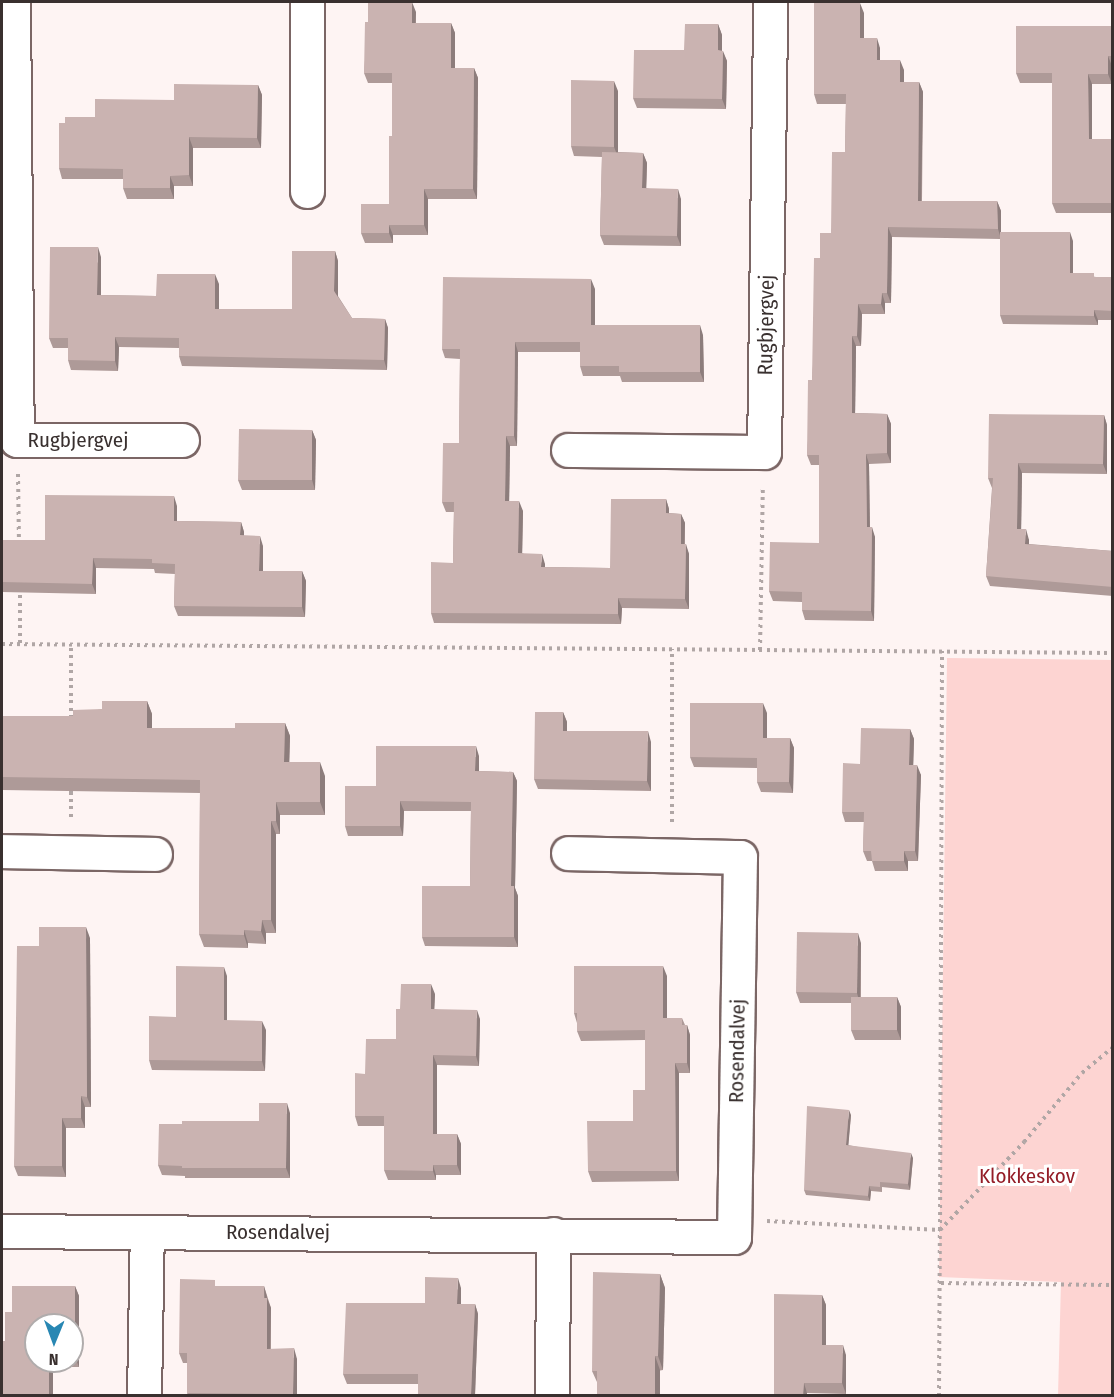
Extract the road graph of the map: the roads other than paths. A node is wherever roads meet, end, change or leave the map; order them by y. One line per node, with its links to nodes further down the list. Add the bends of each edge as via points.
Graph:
1 (14, 2): 5 (street, Rugbjergvej, via 17,440)
2 (307, 2): 4 (street)
3 (770, 2): 6 (street, Rugbjergvej, via 764,452)
4 (307, 191)
5 (182, 440)
6 (568, 450)
7 (2, 851): 9 (street)
8 (568, 852): 12 (street, Rosendalvej, via 740,857 734,1237)
9 (155, 854)
10 (2, 1231): 11 (street, Rosendalvej)
11 (147, 1232): 12 (street, Rosendalvej); 13 (street)
12 (553, 1234): 14 (street)
13 (144, 1395)
14 (552, 1395)

